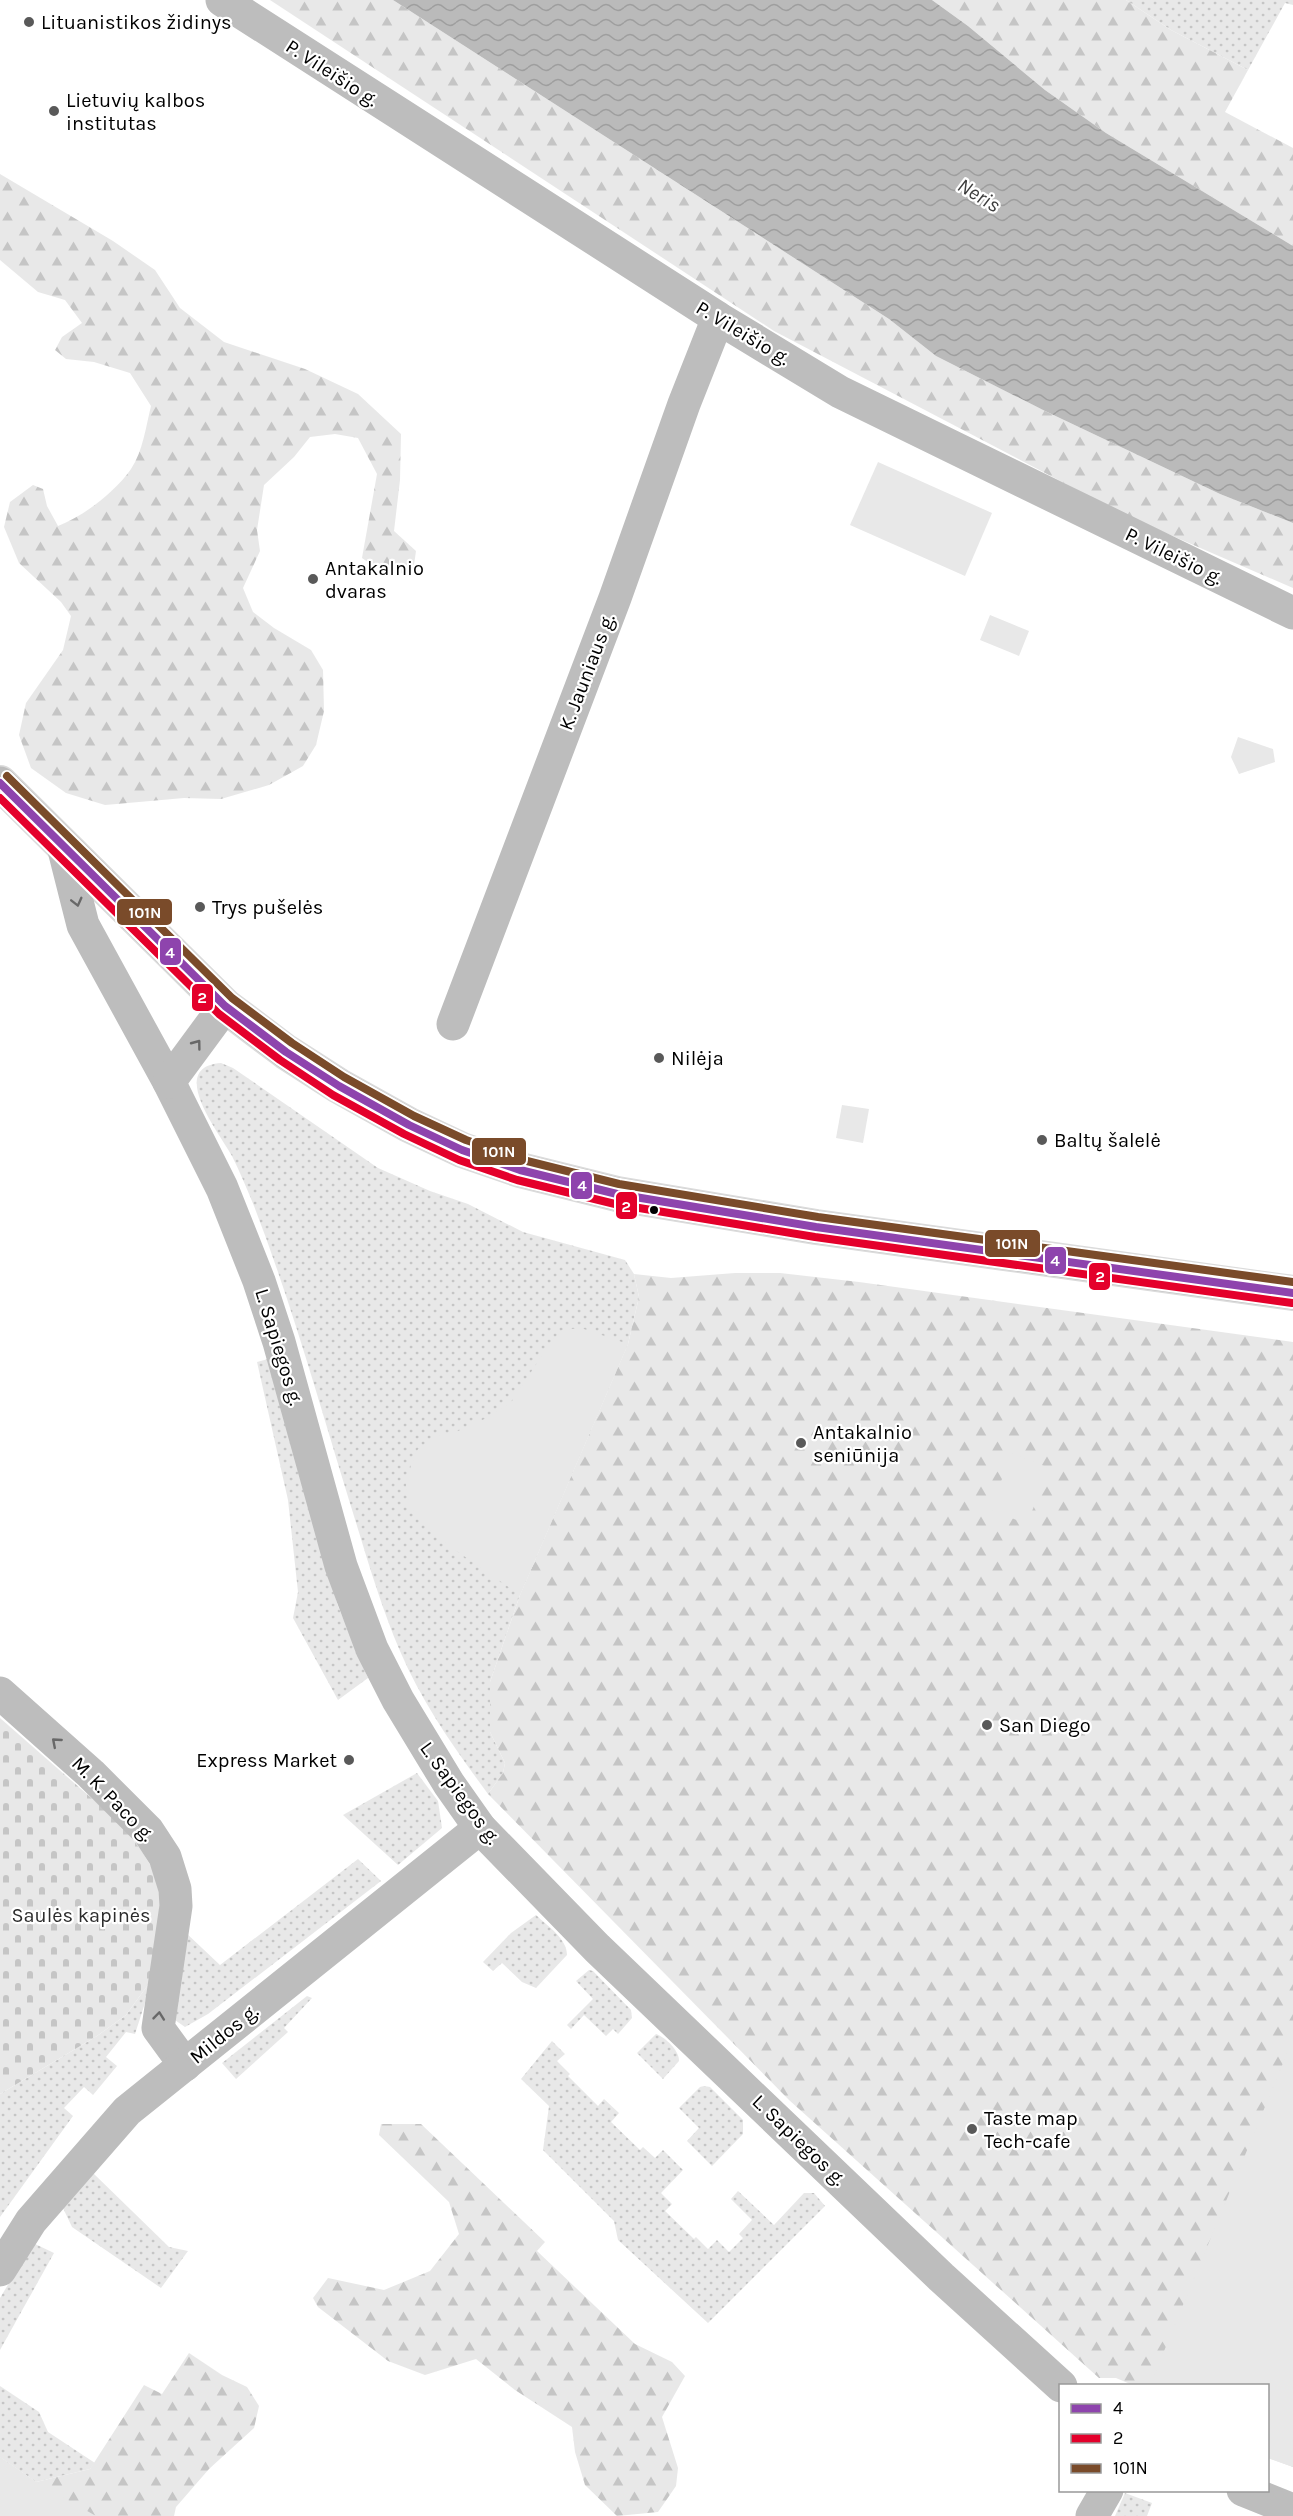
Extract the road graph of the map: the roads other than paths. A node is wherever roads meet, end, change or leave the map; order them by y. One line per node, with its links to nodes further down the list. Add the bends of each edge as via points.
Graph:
1 (222, 0): 2 (street, P. Vileišio g.)
2 (718, 318): 3 (street, P. Vileišio g., via 878,412); 7 (street, K. Jauniaus g.)
3 (1293, 614)
4 (0, 783): 5 (street)
5 (63, 846): 6 (street); 8 (street, L. Sapiegos g., one-way to 8, via 83,925)
6 (225, 1006): 8 (street, one-way to 6); 9 (street, via 286,1052 409,1125 462,1150 580,1186 816,1227)
7 (453, 1024)
8 (169, 1082): 11 (street, L. Sapiegos g., via 222,1188 265,1297 341,1566 372,1649 423,1744)
9 (1293, 1293)
10 (0, 1694): 12 (street, M. K. Paco g., one-way to 10, via 158,2028 177,1906 165,1857 148,1831 116,1797)
11 (480, 1828): 12 (street, Mildos g.); 14 (street, L. Sapiegos g., via 597,1948 941,2277)
12 (185, 2065): 13 (street, Mildos g., via 127,2111 86,2156 31,2221)
13 (0, 2270)
14 (1060, 2384)
15 (1106, 2492): 18 (street)
16 (1248, 2492): 17 (street)
17 (1293, 2510)
18 (1092, 2516)

